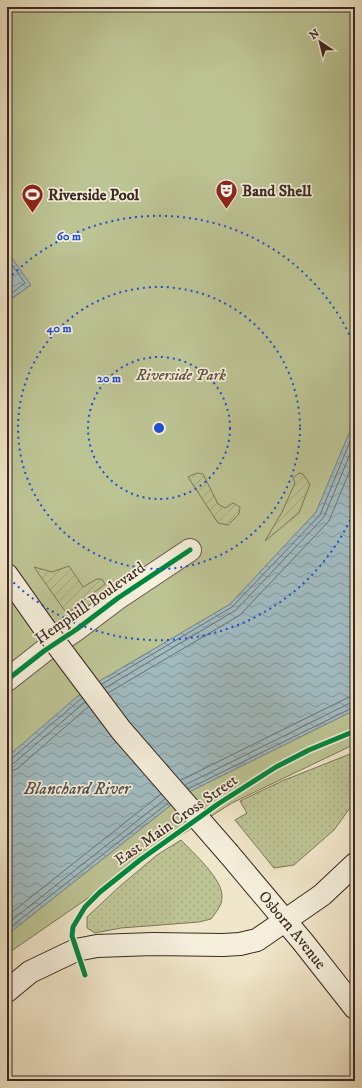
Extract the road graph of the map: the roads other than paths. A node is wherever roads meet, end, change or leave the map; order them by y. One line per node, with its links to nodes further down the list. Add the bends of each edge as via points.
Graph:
1 (190, 550): 3 (main road, Hemphill Boulevard, via 118,598)
2 (7, 575): 5 (main road, Osborn Avenue, bridge, via 121,730)
3 (7, 680)
4 (355, 864): 5 (main road, via 322,895)
5 (285, 921): 6 (main road, via 257,940 240,944 111,945 76,950 30,972); 7 (main road, Osborn Avenue)
6 (7, 991)
7 (355, 1008)

